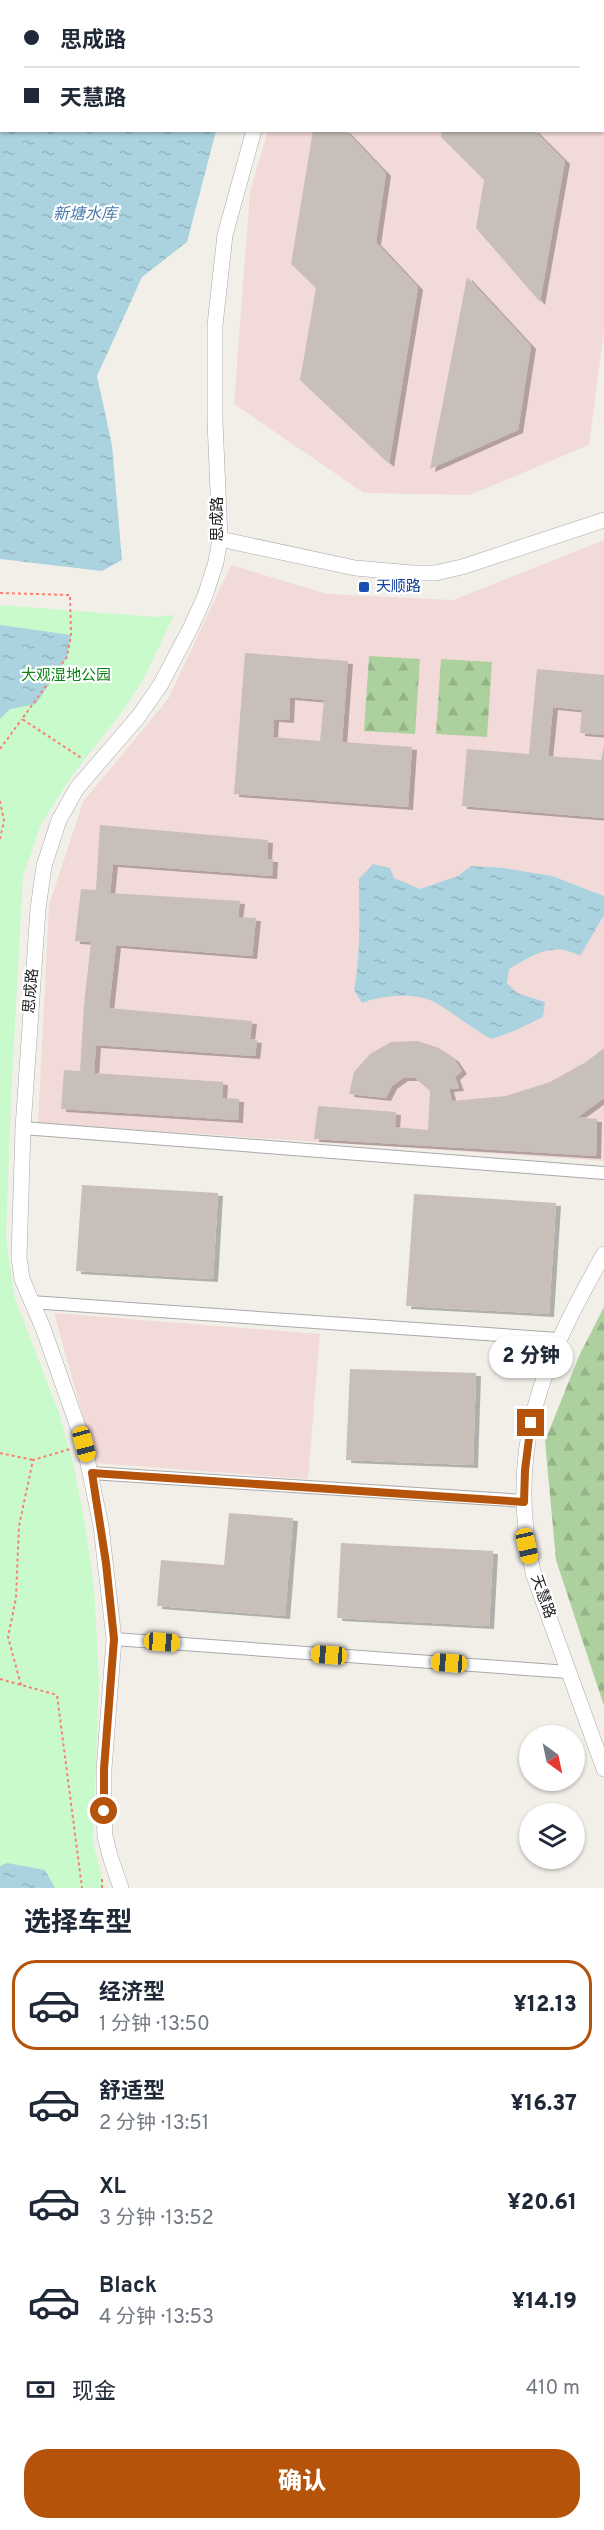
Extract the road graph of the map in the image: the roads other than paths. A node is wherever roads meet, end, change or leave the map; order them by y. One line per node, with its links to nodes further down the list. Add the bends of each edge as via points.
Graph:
1 (253, 132): 3 (street, 思成路, via 225,235 215,326 214,421)
2 (604, 520): 3 (street, via 435,573 355,568)
3 (220, 539): 4 (street, 思成路, via 205,596 161,684 77,788 59,820 44,866 38,909)
4 (23, 1128): 5 (street); 7 (street, 思成路, via 19,1257 22,1279)
5 (604, 1173)
6 (604, 1254): 8 (street, 天慧路)
7 (32, 1302): 8 (street); 9 (street, 思成路)
8 (558, 1339): 10 (street, 天慧路, via 534,1406 527,1440)
9 (92, 1473): 10 (street); 11 (street, 思成路)
10 (524, 1502): 12 (street, 天慧路, via 534,1576)
11 (114, 1639): 12 (street); 14 (street, 思成路, via 104,1811 105,1836)
12 (568, 1672): 13 (street, 天慧路)
13 (604, 1769)
14 (121, 1888)

